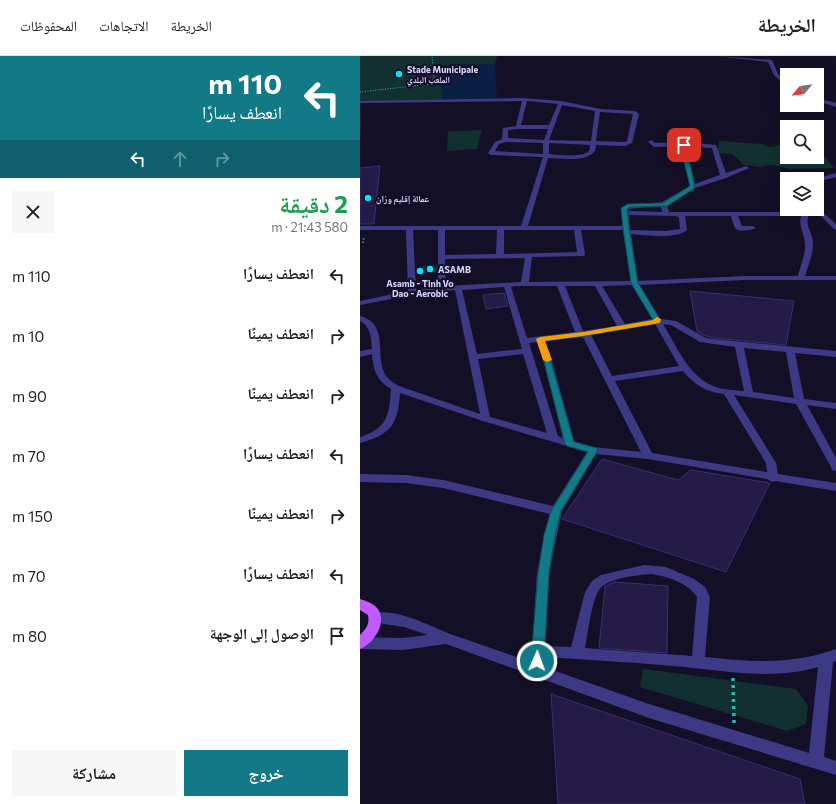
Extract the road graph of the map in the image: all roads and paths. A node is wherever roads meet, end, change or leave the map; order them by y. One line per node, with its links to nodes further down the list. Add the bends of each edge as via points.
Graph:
1 (432, 56): 4 (path, via 434,78 430,84)
2 (719, 56): 3 (street, via 770,61)
3 (780, 78)
4 (360, 92)
5 (521, 99): 7 (street); 8 (street); 11 (street, via 525,102)
6 (824, 101): 9 (street)
7 (360, 102)
8 (561, 102): 10 (street); 12 (street)
9 (836, 105)
10 (598, 110): 15 (street); 15 (street, via 636,114 628,144)
11 (518, 127): 12 (street); 13 (street, via 505,129)
12 (551, 127): 14 (street)
13 (505, 140): 14 (street); 18 (street, via 497,143 491,153)
14 (546, 141): 15 (street); 18 (street)
15 (593, 142): 18 (street, via 591,153 588,155)
16 (650, 142): 17 (street, via 654,145)
17 (687, 144): 21 (street, via 714,146); 23 (street, via 683,147)
18 (546, 156): 32 (street)
19 (746, 168): 21 (street)
20 (836, 175): 22 (street)
21 (724, 177): 23 (street)
22 (824, 178)
23 (693, 187): 24 (street)
24 (664, 204): 26 (street, via 626,206); 28 (street)
25 (780, 212): 27 (street)
26 (625, 213): 28 (street); 39 (street)
27 (733, 213): 28 (street); 37 (street, via 739,228)
28 (666, 214): 39 (street, via 680,215 684,231 665,233)
29 (804, 216): 45 (street, via 802,223 809,243)
30 (824, 216): 38 (street)
31 (501, 227): 32 (street); 35 (street); 42 (street)
32 (524, 227): 36 (street)
33 (360, 228): 34 (street)
34 (409, 228): 35 (street); 54 (street)
35 (441, 228): 44 (street)
36 (578, 228): 39 (street); 43 (street, via 581,254)
37 (754, 228)
38 (836, 228)
39 (626, 230): 49 (street)
40 (365, 235): 41 (path)
41 (363, 243)
42 (500, 256): 43 (street); 44 (street)
43 (529, 256): 50 (street)
44 (442, 257): 53 (street)
45 (801, 277): 46 (street); 49 (street)
46 (836, 278)
47 (560, 283): 48 (street); 50 (street); 59 (street, via 579,332)
48 (597, 283): 49 (street); 58 (street)
49 (635, 283): 57 (street)
50 (525, 284): 51 (street)
51 (507, 285): 52 (street); 61 (street)
52 (458, 288): 53 (street); 68 (street)
53 (442, 289): 54 (street)
54 (412, 293): 55 (street)
55 (360, 303)
56 (360, 318): 64 (street, via 372,327)
57 (658, 321): 58 (street); 62 (street, via 673,323 703,340); 69 (street)
58 (622, 327): 59 (street)
59 (583, 334): 60 (street); 70 (street, via 588,337)
60 (540, 339): 61 (street); 79 (street)
61 (524, 341): 65 (street)
62 (739, 345): 63 (street); 73 (street)
63 (790, 349): 67 (street); 74 (street)
64 (377, 351): 66 (street); 71 (street, via 380,374)
65 (527, 351): 68 (street); 77 (street)
66 (360, 354)
67 (836, 354)
68 (473, 357): 76 (street)
69 (685, 368): 70 (street); 72 (street, via 696,381)
70 (609, 379): 81 (street)
71 (396, 388): 76 (street); 78 (street, via 394,412 388,428)
72 (727, 392): 73 (street); 84 (street, via 770,463 773,470)
73 (749, 394): 74 (street)
74 (799, 400): 75 (street); 82 (street)
75 (836, 406)
76 (486, 419): 77 (street)
77 (552, 438): 79 (street)
78 (360, 440)
79 (570, 444): 80 (street)
80 (593, 450): 81 (street); 86 (street)
81 (648, 456): 84 (street)
82 (836, 467)
83 (360, 478): 86 (street, via 406,479 443,484)
84 (772, 478): 85 (street)
85 (836, 488)
86 (556, 511): 91 (street, via 543,573)
87 (360, 604): 88 (main road, via 368,607)
88 (376, 618): 89 (street, via 414,623); 90 (main road, via 372,632)
89 (446, 638): 90 (street, via 403,644); 96 (street)
90 (360, 643)
91 (537, 651): 92 (street); 96 (street)
92 (577, 652): 94 (street); 94 (street, via 592,591 598,582 635,571 658,569 696,586 704,596)
93 (831, 658): 95 (street, via 786,667); 98 (street)
94 (698, 662): 95 (street)
95 (733, 666): 97 (path)
96 (537, 670): 97 (street, via 649,711)
97 (734, 738): 98 (street)
98 (816, 762): 99 (street)
99 (836, 768)

